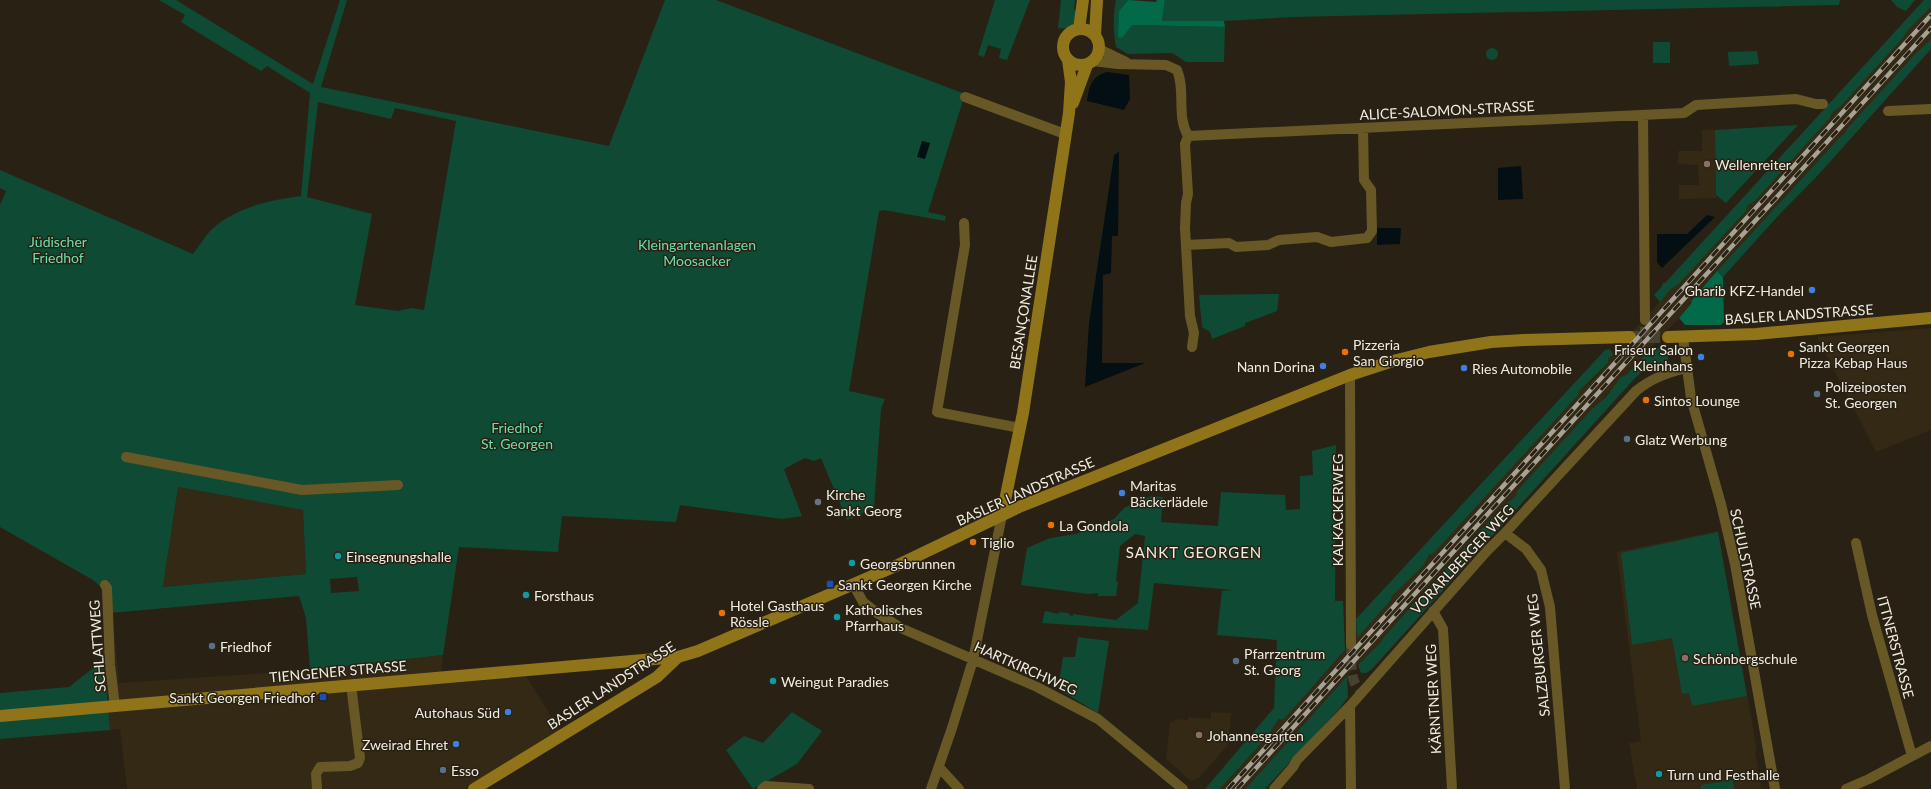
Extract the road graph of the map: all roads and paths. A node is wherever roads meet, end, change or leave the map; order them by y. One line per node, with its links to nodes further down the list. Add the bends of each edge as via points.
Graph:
1 (1083, 0): 3 (street)
2 (1097, 0): 4 (street)
3 (1079, 29): 4 (street); 6 (street, BESANÇONALLEE, via 1070,33 1063,43 1063,52)
4 (1095, 35): 5 (street)
5 (1099, 49): 7 (street, BESANÇONALLEE); 8 (street)
6 (1068, 60): 7 (street, via 1077,65); 13 (street, BESANÇONALLEE, via 1071,82)
7 (1090, 63): 8 (street); 13 (street, BESANÇONALLEE)
8 (1127, 63): 17 (street, via 1166,65 1177,70 1180,78 1182,126)
9 (964, 96): 16 (street)
10 (1823, 104): 14 (street, ALICE-SALOMON-STRASSE, via 1796,99 1696,105 1684,113)
11 (1931, 110): 12 (street)
12 (1888, 111)
13 (1069, 113): 16 (street, BESANÇONALLEE)
14 (1643, 115): 15 (street, ALICE-SALOMON-STRASSE); 21 (street)
15 (1363, 128): 17 (street, ALICE-SALOMON-STRASSE); 19 (street, via 1364,180 1371,190 1372,231 1367,238 1331,242 1317,237 1236,247 1229,243)
16 (1065, 134): 28 (street, BESANÇONALLEE)
17 (1188, 136): 19 (street, via 1185,144 1188,194)
18 (964, 223): 28 (street, via 964,245 937,412)
19 (1186, 245): 25 (street, via 1190,316 1194,333)
20 (1931, 318): 24 (street, BASLER LANDSTRASSE, via 1756,334)
21 (1645, 320)
22 (1630, 337): 27 (street, BASLER LANDSTRASSE, via 1491,342 1422,354)
23 (1668, 337): 24 (street, BASLER LANDSTRASSE)
24 (1684, 337): 26 (street, SCHULSTRASSE)
25 (1192, 347)
26 (1686, 368): 32 (street, VORARLBERGER WEG, via 1659,375 1636,390); 58 (street, SCHULSTRASSE, via 1691,398 1735,564)
27 (1350, 375): 31 (street, BASLER LANDSTRASSE); 37 (street, KALKACKERWEG)
28 (1020, 428): 31 (street, BESANÇONALLEE)
29 (126, 458): 30 (street, via 302,490)
30 (398, 485)
31 (1002, 515): 34 (street, BASLER LANDSTRASSE); 39 (street)
32 (1505, 533): 36 (street, VORARLBERGER WEG); 57 (street, SALZBURGER WEG, via 1526,549 1541,570 1550,607)
33 (1856, 544): 45 (street, ITTNERSTRASSE, via 1872,615)
34 (853, 584): 38 (street, BASLER LANDSTRASSE, via 698,651); 39 (street, HARTKIRCHWEG, via 863,602 882,617)
35 (105, 585): 41 (street, SCHLATTWEG)
36 (1433, 611): 42 (street, VORARLBERGER WEG); 56 (street, KÄRNTNER WEG, via 1443,629)
37 (1351, 646)
38 (678, 657): 40 (street, TIENGENER STRASSE); 48 (street, BASLER LANDSTRASSE, via 657,678)
39 (973, 660): 46 (street); 53 (street, HARTKIRCHWEG, via 1038,687 1098,719)
40 (350, 685): 41 (street, TIENGENER STRASSE); 47 (street, via 360,758 358,764 350,766 320,767 316,774)
41 (115, 706): 43 (street, TIENGENER STRASSE)
42 (1350, 706): 54 (street, VORARLBERGER WEG, via 1297,760); 55 (street)
43 (0, 716)
44 (1931, 746): 45 (street)
45 (1912, 756): 59 (street)
46 (940, 767): 51 (street); 52 (street)
47 (317, 789)
48 (474, 789)
49 (762, 789): 50 (street, via 766,786)
50 (809, 789)
51 (931, 789)
52 (959, 789)
53 (1182, 789)
54 (1274, 789)
55 (1351, 789)
56 (1452, 789)
57 (1565, 789)
58 (1775, 789)
59 (1846, 789)

